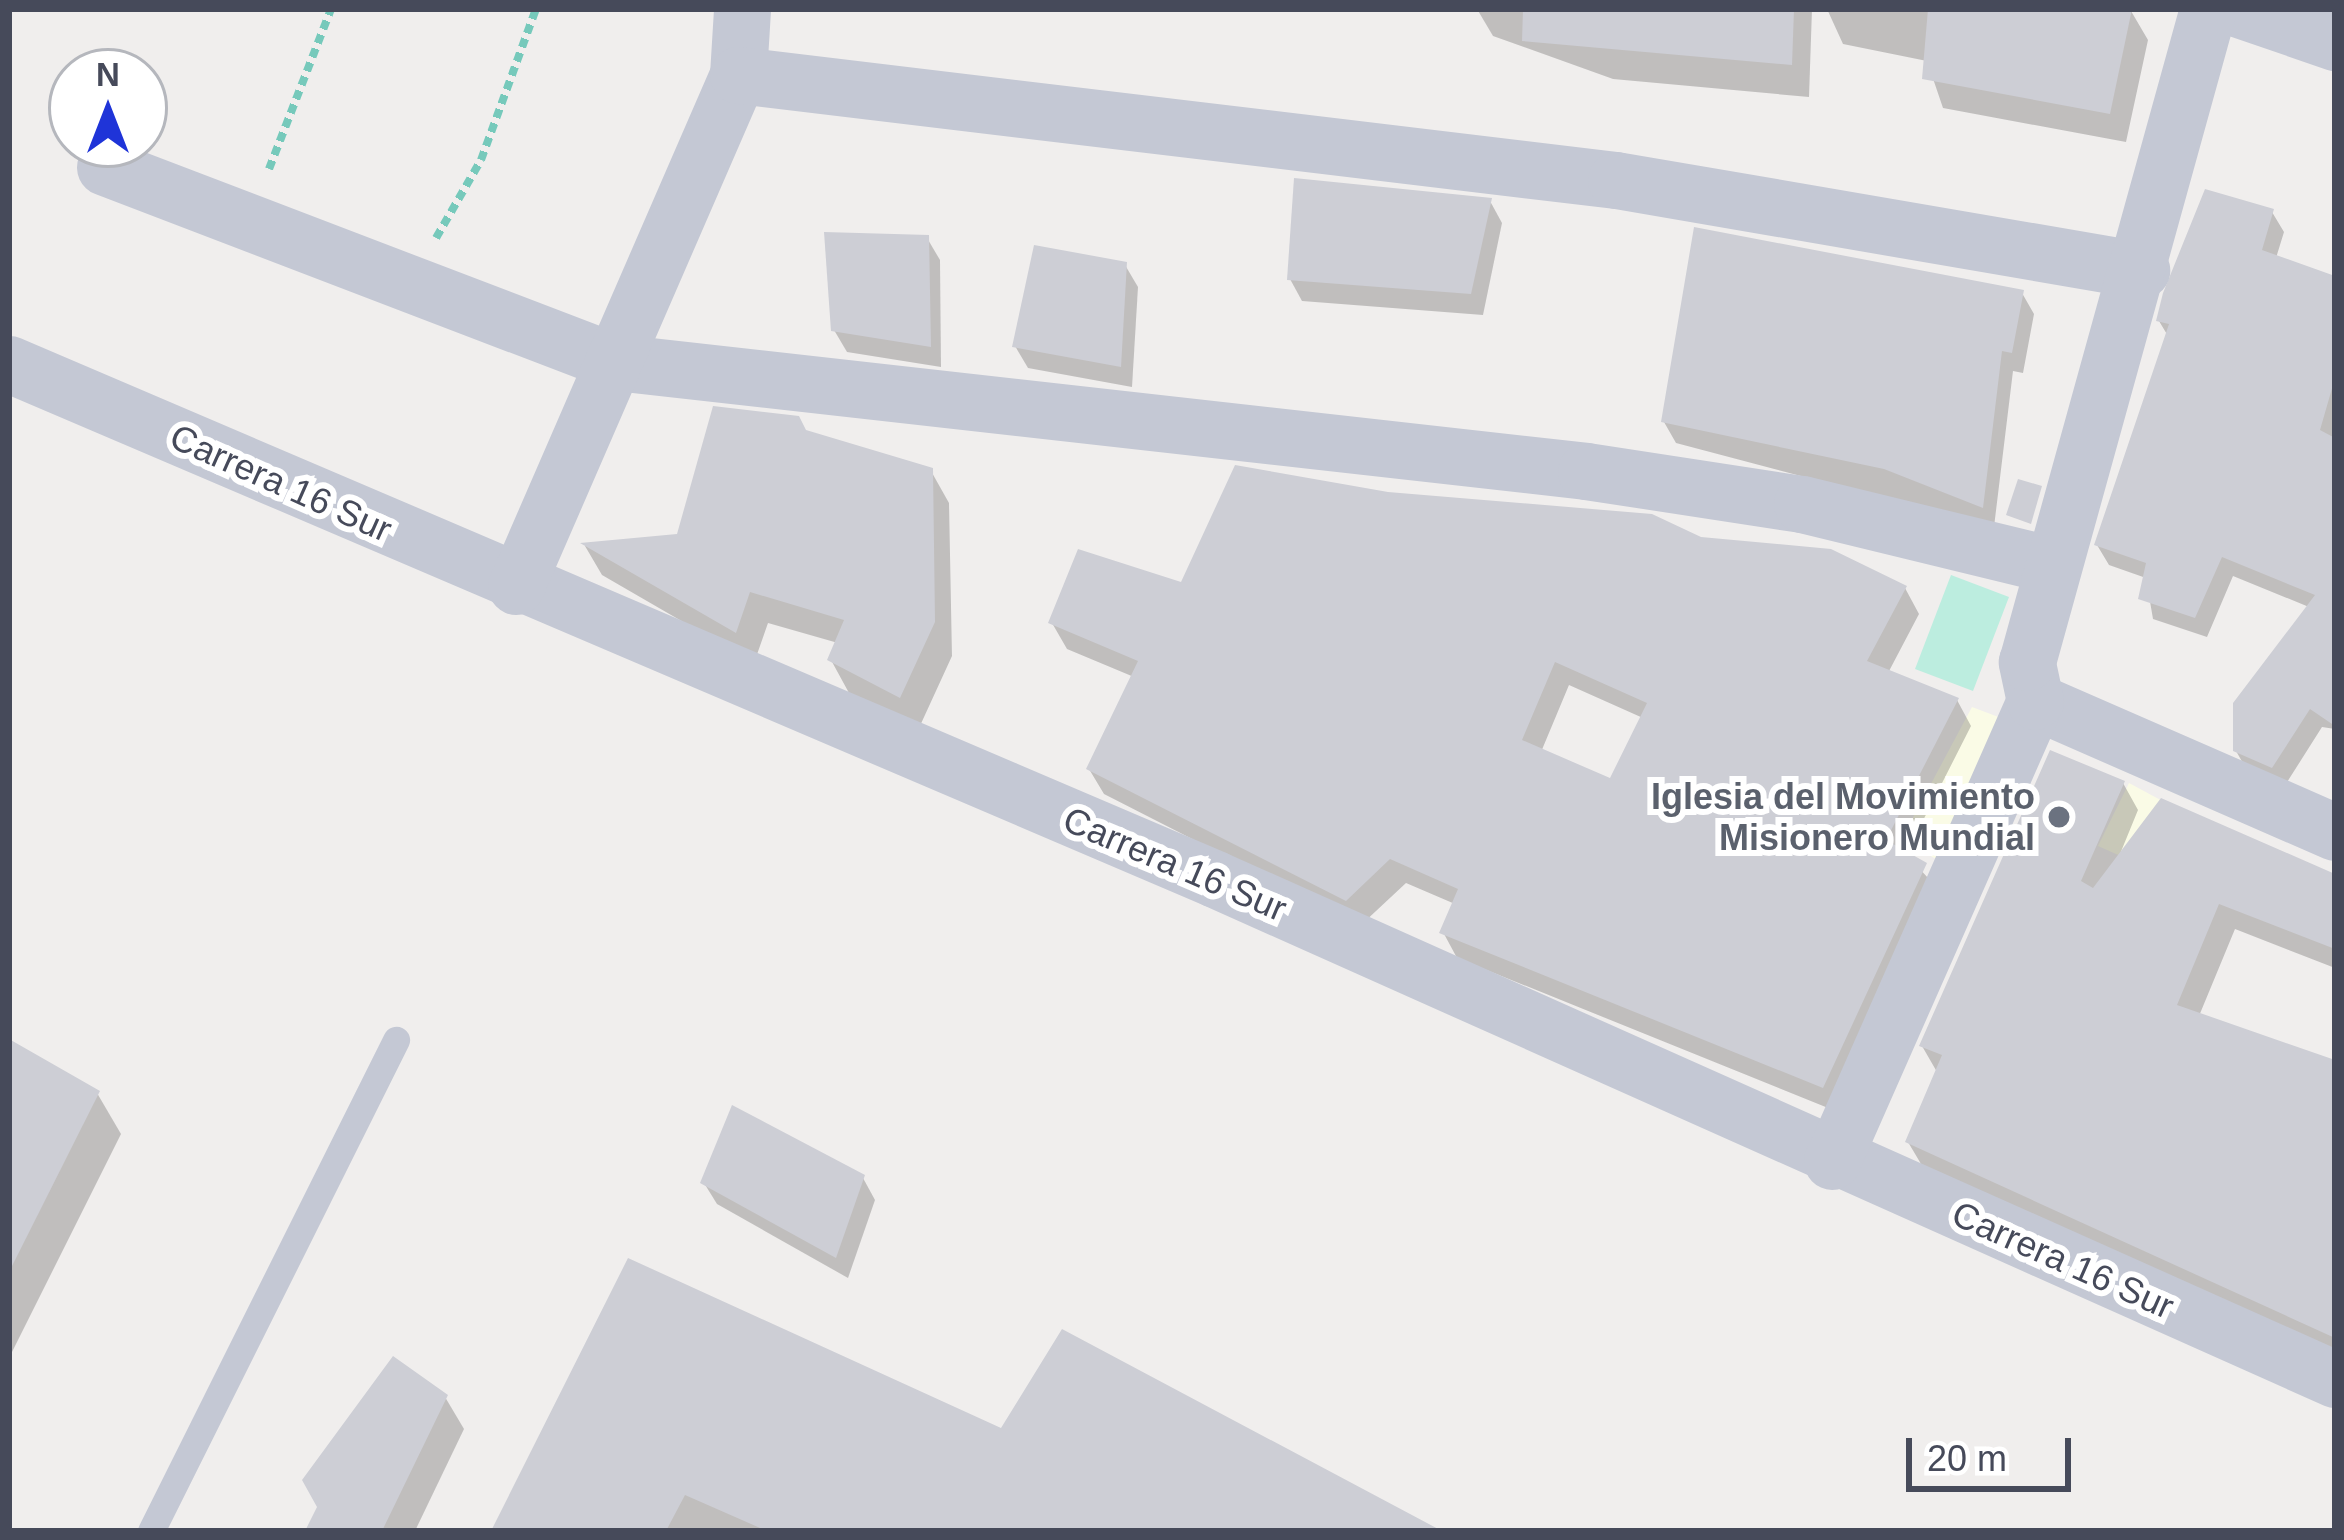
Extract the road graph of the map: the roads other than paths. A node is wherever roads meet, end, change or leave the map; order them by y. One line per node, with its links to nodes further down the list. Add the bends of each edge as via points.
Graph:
1 (742, 9): 5 (street)
2 (2208, 9): 7 (street)
3 (2240, 9): 4 (street)
4 (2335, 42)
5 (738, 76): 7 (street, via 1616,180); 8 (street)
6 (108, 168): 8 (street)
7 (2140, 270): 10 (street)
8 (615, 362): 10 (street, via 1586,471 1802,504); 11 (street)
9 (9, 364): 11 (street, Carrera 16 Sur)
10 (2052, 565): 12 (street, via 2027,662)
11 (516, 586): 15 (street, Carrera 16 Sur, via 1215,879)
12 (2035, 700): 13 (street); 15 (street)
13 (2335, 832)
14 (396, 1040): 17 (lane)
15 (1832, 1161): 16 (street, Carrera 16 Sur)
16 (2335, 1379)
17 (151, 1531)

